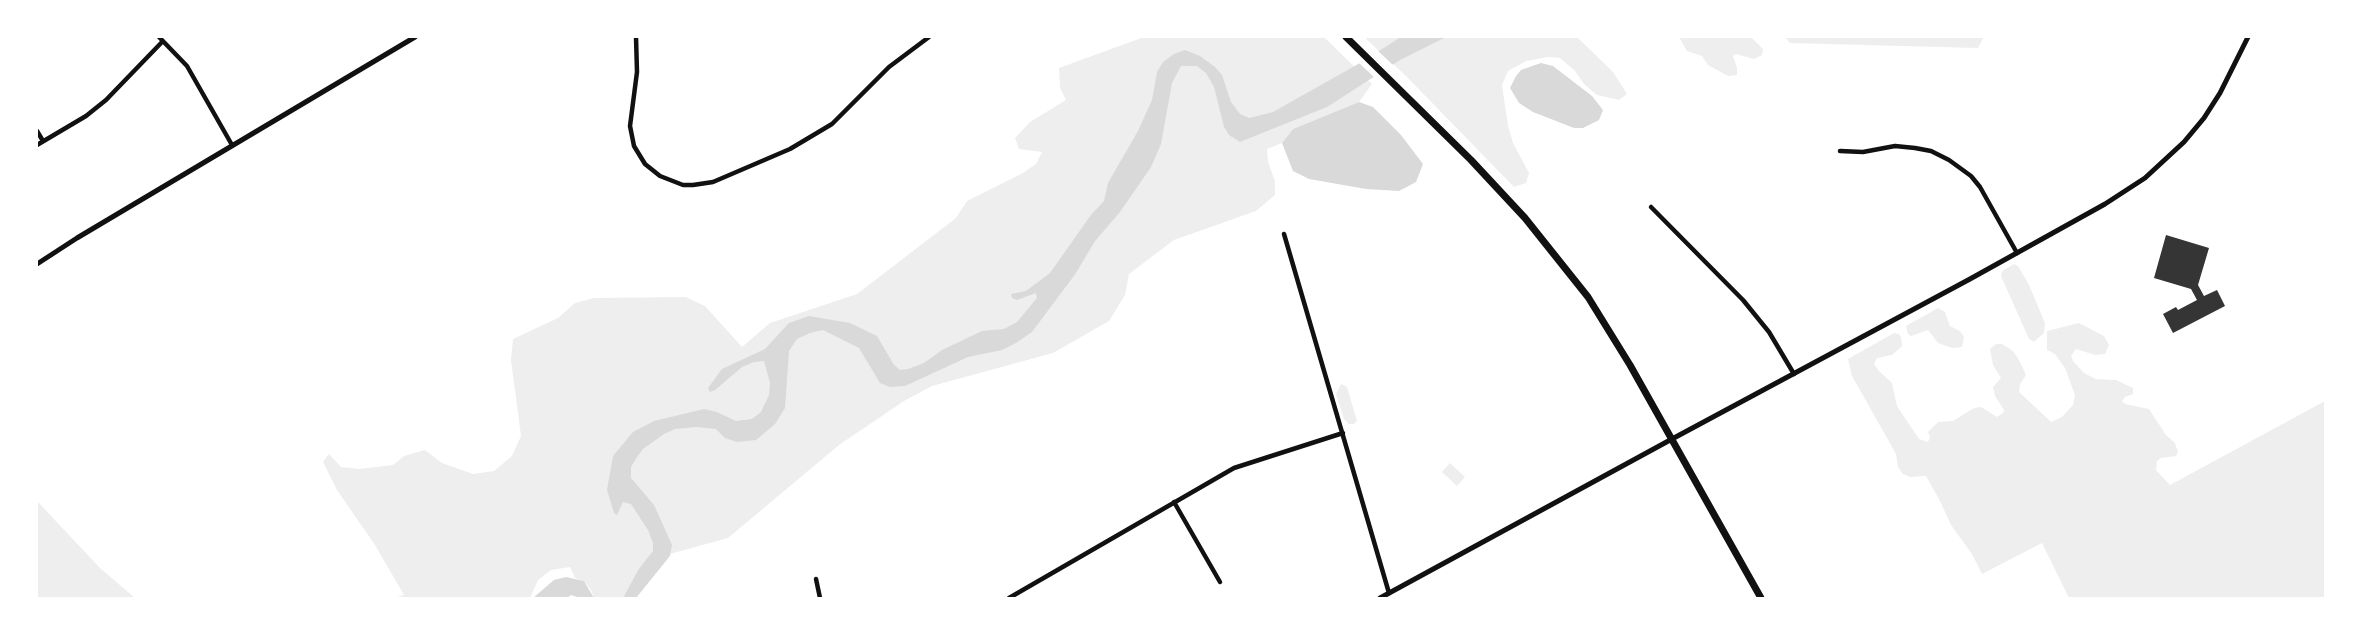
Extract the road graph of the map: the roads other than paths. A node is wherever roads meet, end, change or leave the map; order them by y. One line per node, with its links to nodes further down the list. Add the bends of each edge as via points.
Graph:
1 (415, 37): 10 (main road)
2 (636, 37): 3 (street, via 630,126 634,146 651,170 670,181 693,186 790,149 832,124 889,67)
3 (929, 37)
4 (1346, 37): 18 (highway, via 1507,199 1588,297)
5 (2248, 37): 14 (main road, via 2211,108 2162,164 2122,194)
6 (161, 39): 8 (street, via 106,100); 10 (street, via 187,66)
7 (37, 131): 8 (street)
8 (43, 142): 9 (street)
9 (37, 145)
10 (232, 145): 15 (main road)
11 (1840, 151): 14 (street, via 1895,146 1931,151 1949,160 1980,187)
12 (1651, 207): 16 (street, via 1743,300)
13 (1284, 234): 17 (street)
14 (2017, 253): 16 (main road)
15 (37, 264)
16 (1794, 374): 18 (main road)
17 (1343, 433): 19 (street, via 1236,467); 22 (street)
18 (1672, 439): 22 (main road); 26 (highway)
19 (1174, 502): 21 (street); 24 (street)
20 (816, 579): 23 (street)
21 (1220, 582)
22 (1390, 593): 25 (main road)
23 (820, 598)
24 (1009, 598)
25 (1380, 598)
26 (1761, 598)

